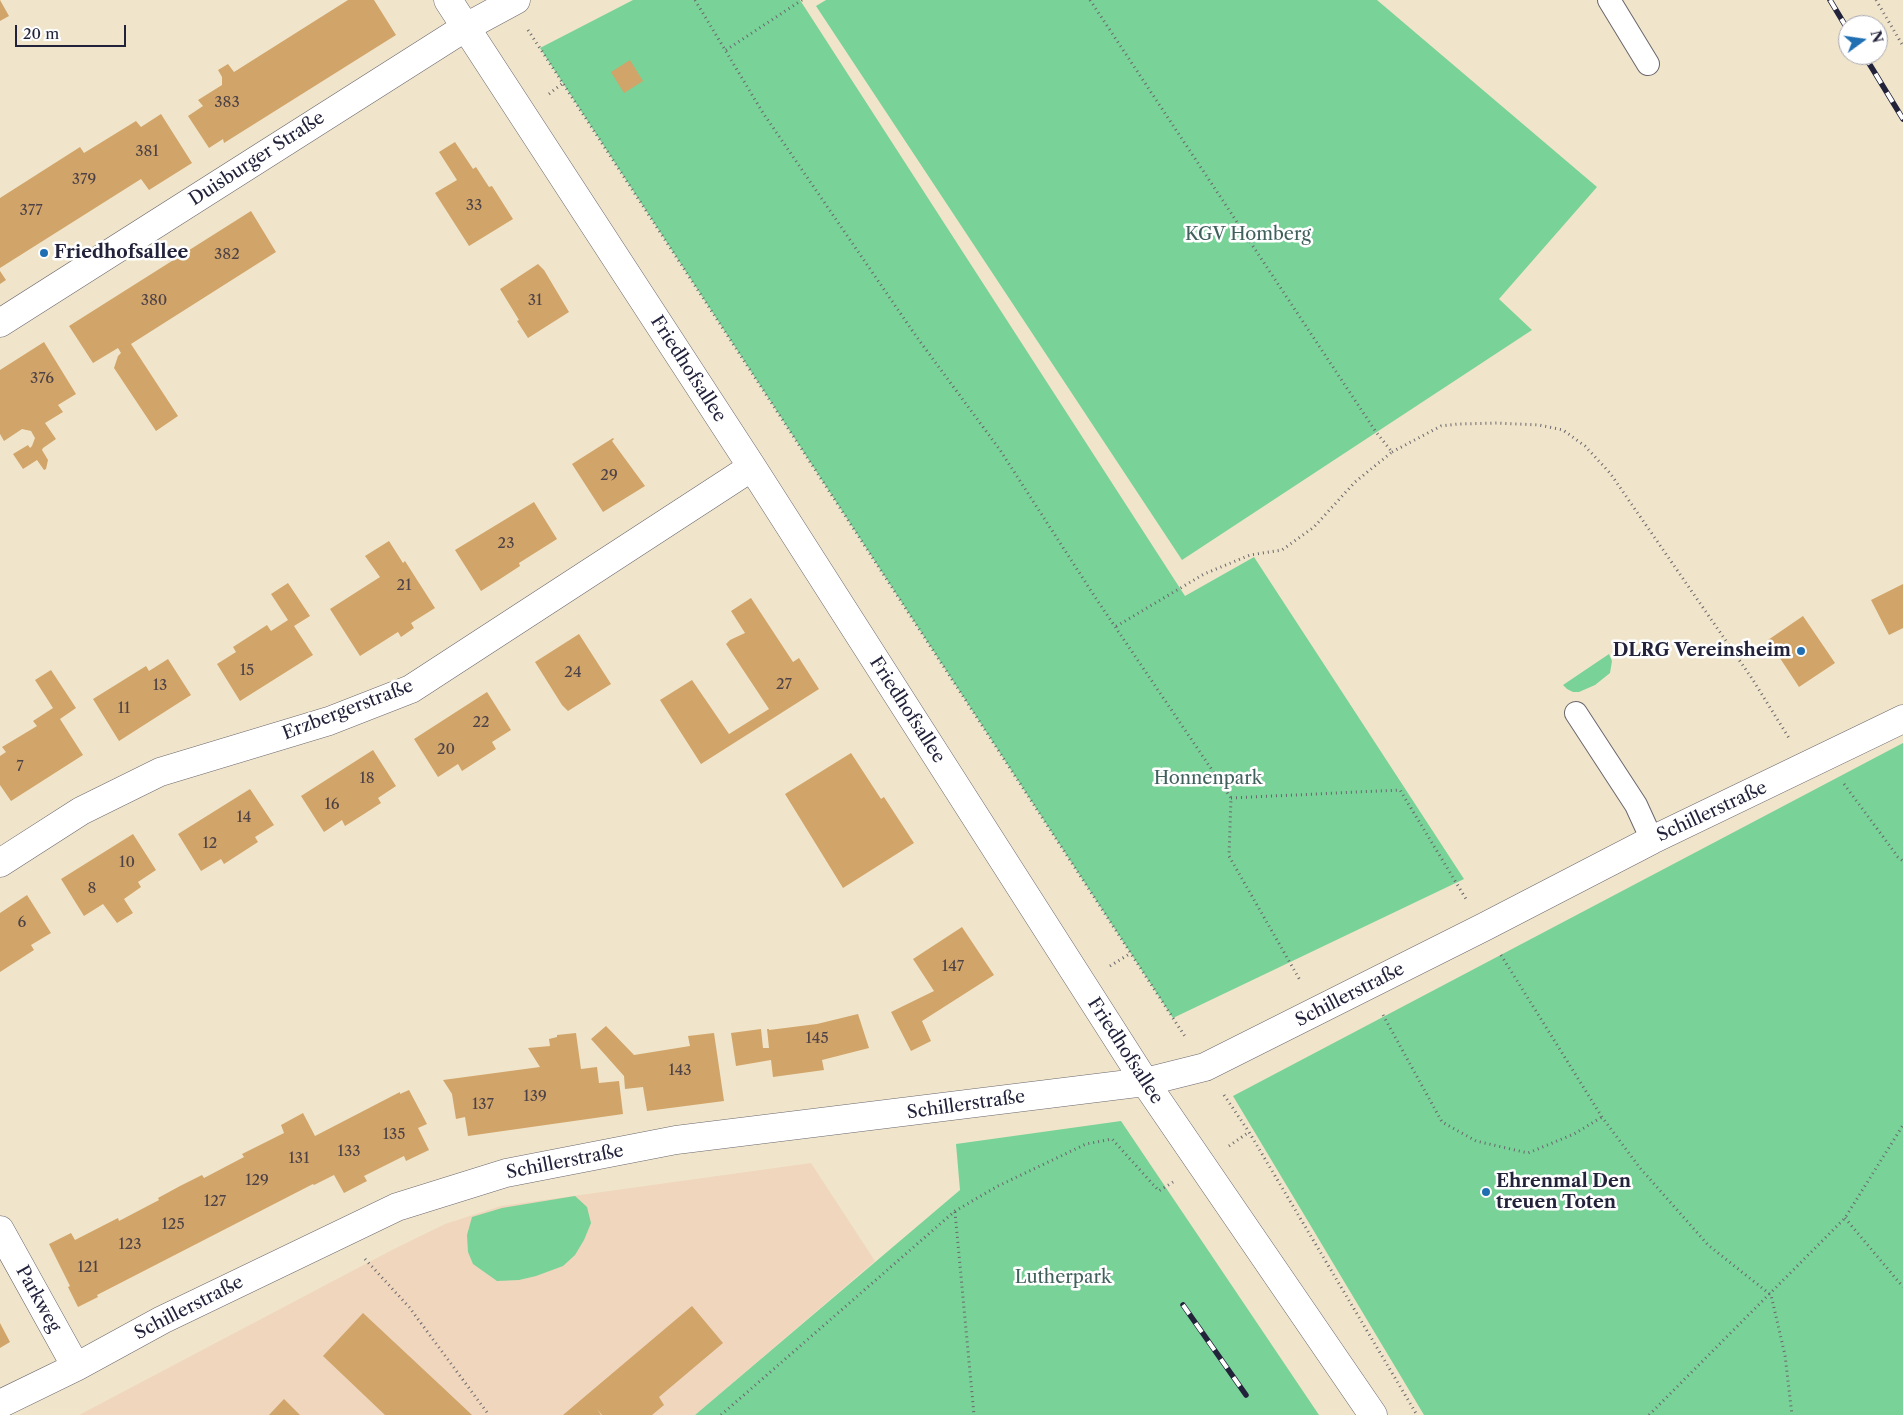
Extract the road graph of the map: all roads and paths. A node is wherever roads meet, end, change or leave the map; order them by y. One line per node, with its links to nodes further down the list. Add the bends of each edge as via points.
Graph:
1 (448, 0): 8 (street, Friedhofsallee)
2 (695, 0): 10 (path)
3 (802, 0): 10 (path)
4 (1090, 0): 13 (path)
5 (1609, 0): 11 (lane)
6 (1876, 0): 9 (path)
7 (514, 1): 8 (street, Duisburger Straße); 26 (path)
8 (466, 27): 12 (street, Duisburger Straße); 14 (street, Friedhofsallee)
9 (1903, 46)
10 (725, 50): 15 (path, via 763,112 916,336 1000,450)
11 (1648, 64)
12 (0, 323)
13 (1392, 452): 15 (path, via 1356,482 1314,528 1282,550 1250,555 1204,574); 18 (path, via 1441,426 1480,423 1539,425 1563,430 1585,446 1610,473 1789,736)
14 (752, 467): 22 (street, Erzbergerstraße, via 411,689 329,721 160,772 81,811); 27 (street, Friedhofsallee)
15 (1115, 626): 19 (path)
16 (1576, 713): 20 (lane, via 1636,806)
17 (1903, 719): 18 (street, Schillerstraße)
18 (1813, 764): 20 (street, Schillerstraße); 21 (path, via 1860,803)
19 (1231, 798): 23 (path, via 1400,790); 25 (path, via 1229,856)
20 (1652, 840): 23 (street, Schillerstraße)
21 (1903, 861)
22 (0, 863)
23 (1484, 927): 24 (street, Schillerstraße); 28 (path)
24 (1367, 986): 25 (street, Schillerstraße); 28 (path, via 1442,1122 1476,1141 1528,1153)
25 (1318, 1011): 26 (street, Schillerstraße)
26 (1205, 1067): 27 (street, Schillerstraße); 43 (path, via 1250,1132)
27 (1145, 1082): 30 (street, Friedhofsallee); 34 (street, Schillerstraße, via 657,1144 506,1173 397,1207)
28 (1602, 1118): 36 (path, via 1640,1168 1708,1245)
29 (1903, 1125): 32 (path)
30 (1200, 1165): 31 (path, via 1159,1191 1112,1139 1086,1144 998,1186); 42 (street, Friedhofsallee)
31 (955, 1211): 40 (path); 41 (path)
32 (1846, 1218): 35 (path); 36 (path)
33 (0, 1230): 37 (street, Parkweg)
34 (342, 1233): 37 (street, Schillerstraße, via 162,1320); 39 (path, via 408,1307)
35 (1903, 1287)
36 (1770, 1295): 44 (path); 45 (path, via 1785,1355)
37 (76, 1368): 38 (street, Schillerstraße)
38 (0, 1404)
39 (489, 1415)
40 (721, 1415)
41 (974, 1415)
42 (1373, 1415)
43 (1417, 1415)
44 (1649, 1415)
45 (1792, 1415)

